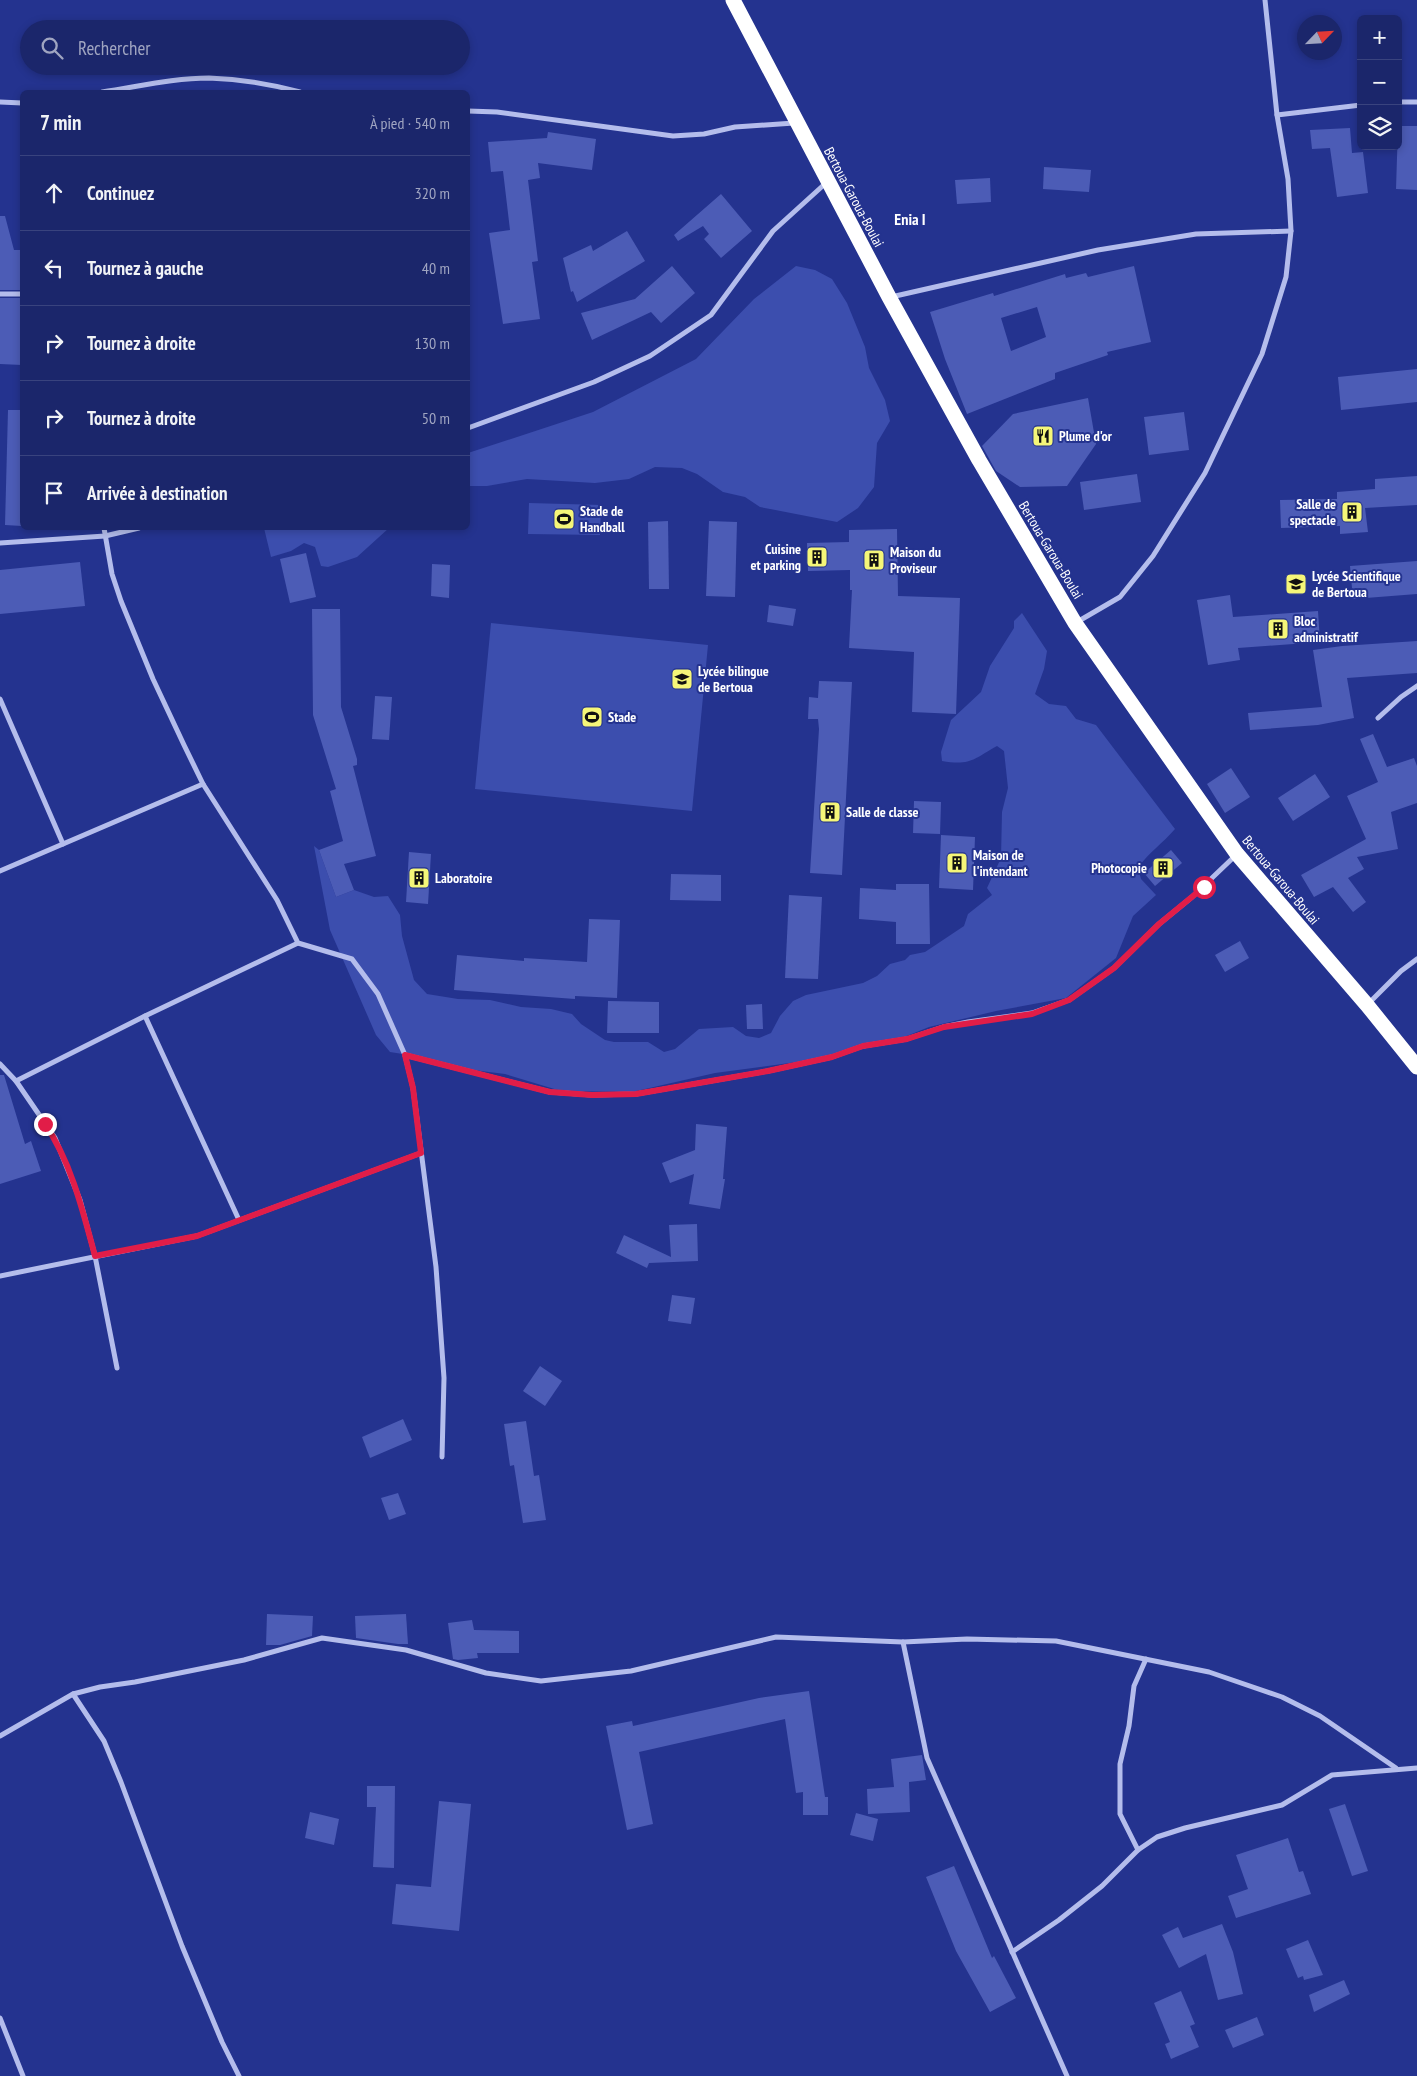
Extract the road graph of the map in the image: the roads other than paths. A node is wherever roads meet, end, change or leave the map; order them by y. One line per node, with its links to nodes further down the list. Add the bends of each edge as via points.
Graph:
1 (733, 0): 12 (highway, Bertoua-Garoua-Boulai)
2 (1265, 0): 11 (street)
3 (114, 90): 4 (street, via 208,78 269,84)
4 (292, 90)
5 (0, 102): 8 (street)
6 (1402, 102): 7 (street)
7 (1417, 102)
8 (20, 103)
9 (1357, 105): 11 (street)
10 (470, 111): 12 (street, via 673,136)
11 (1277, 115): 14 (street, via 1288,179)
12 (796, 122): 13 (highway, Bertoua-Garoua-Boulai)
13 (827, 182): 17 (highway, Bertoua-Garoua-Boulai); 18 (street, via 774,231 711,315 650,356 594,382)
14 (1292, 231): 17 (street, via 1196,234 1098,250); 23 (street, via 1286,277 1262,354 1205,473 1153,556 1120,597)
15 (0, 294): 16 (street)
16 (20, 294)
17 (890, 297): 23 (highway, Bertoua-Garoua-Boulai, via 979,460)
18 (470, 427)
19 (104, 530): 21 (street)
20 (130, 530): 21 (street)
21 (105, 536): 22 (street); 27 (street, via 121,601 153,679)
22 (0, 543)
23 (1075, 623): 29 (highway, Bertoua-Garoua-Boulai)
24 (1417, 686): 26 (street)
25 (0, 699): 28 (street)
26 (1378, 718)
27 (203, 784): 28 (street); 31 (street, via 277,900)
28 (63, 844): 30 (street)
29 (1237, 854): 33 (highway, Bertoua-Garoua-Boulai); 35 (street, via 1107,974 1069,1000 1032,1014 968,1022 768,1071 636,1094 550,1092)
30 (0, 871)
31 (298, 943): 34 (street); 35 (street, via 352,959 378,994)
32 (1417, 959): 33 (street, via 1400,971)
33 (1367, 1005): 37 (highway, Bertoua-Garoua-Boulai)
34 (145, 1016): 38 (street); 40 (street)
35 (405, 1055): 39 (street, via 413,1088)
36 (0, 1064): 38 (street)
37 (1417, 1067)
38 (16, 1081): 41 (street, via 55,1138 80,1200)
39 (421, 1153): 40 (street); 44 (street, via 436,1268 444,1378)
40 (239, 1220): 41 (street, via 197,1236)
41 (95, 1256): 42 (street); 43 (street)
42 (0, 1276)
43 (117, 1368)
44 (442, 1457)
45 (904, 1642): 46 (street, via 967,1639 1056,1641); 47 (street, via 776,1637 631,1671 542,1681 486,1673 406,1650 322,1638 244,1660); 52 (street, via 927,1758)
46 (1146, 1659): 49 (street, via 1210,1672 1282,1696 1320,1716); 51 (street, via 1134,1686 1120,1764 1120,1814)
47 (73, 1694): 48 (street); 55 (street, via 104,1741 182,1946)
48 (0, 1736)
49 (1396, 1768): 50 (street); 51 (street, via 1332,1775 1282,1805 1185,1828 1157,1837)
50 (1417, 1768)
51 (1138, 1850): 52 (street, via 1102,1886)
52 (1012, 1952): 56 (street)
53 (0, 2018): 54 (street)
54 (23, 2076)
55 (239, 2076)
56 (1067, 2076)

